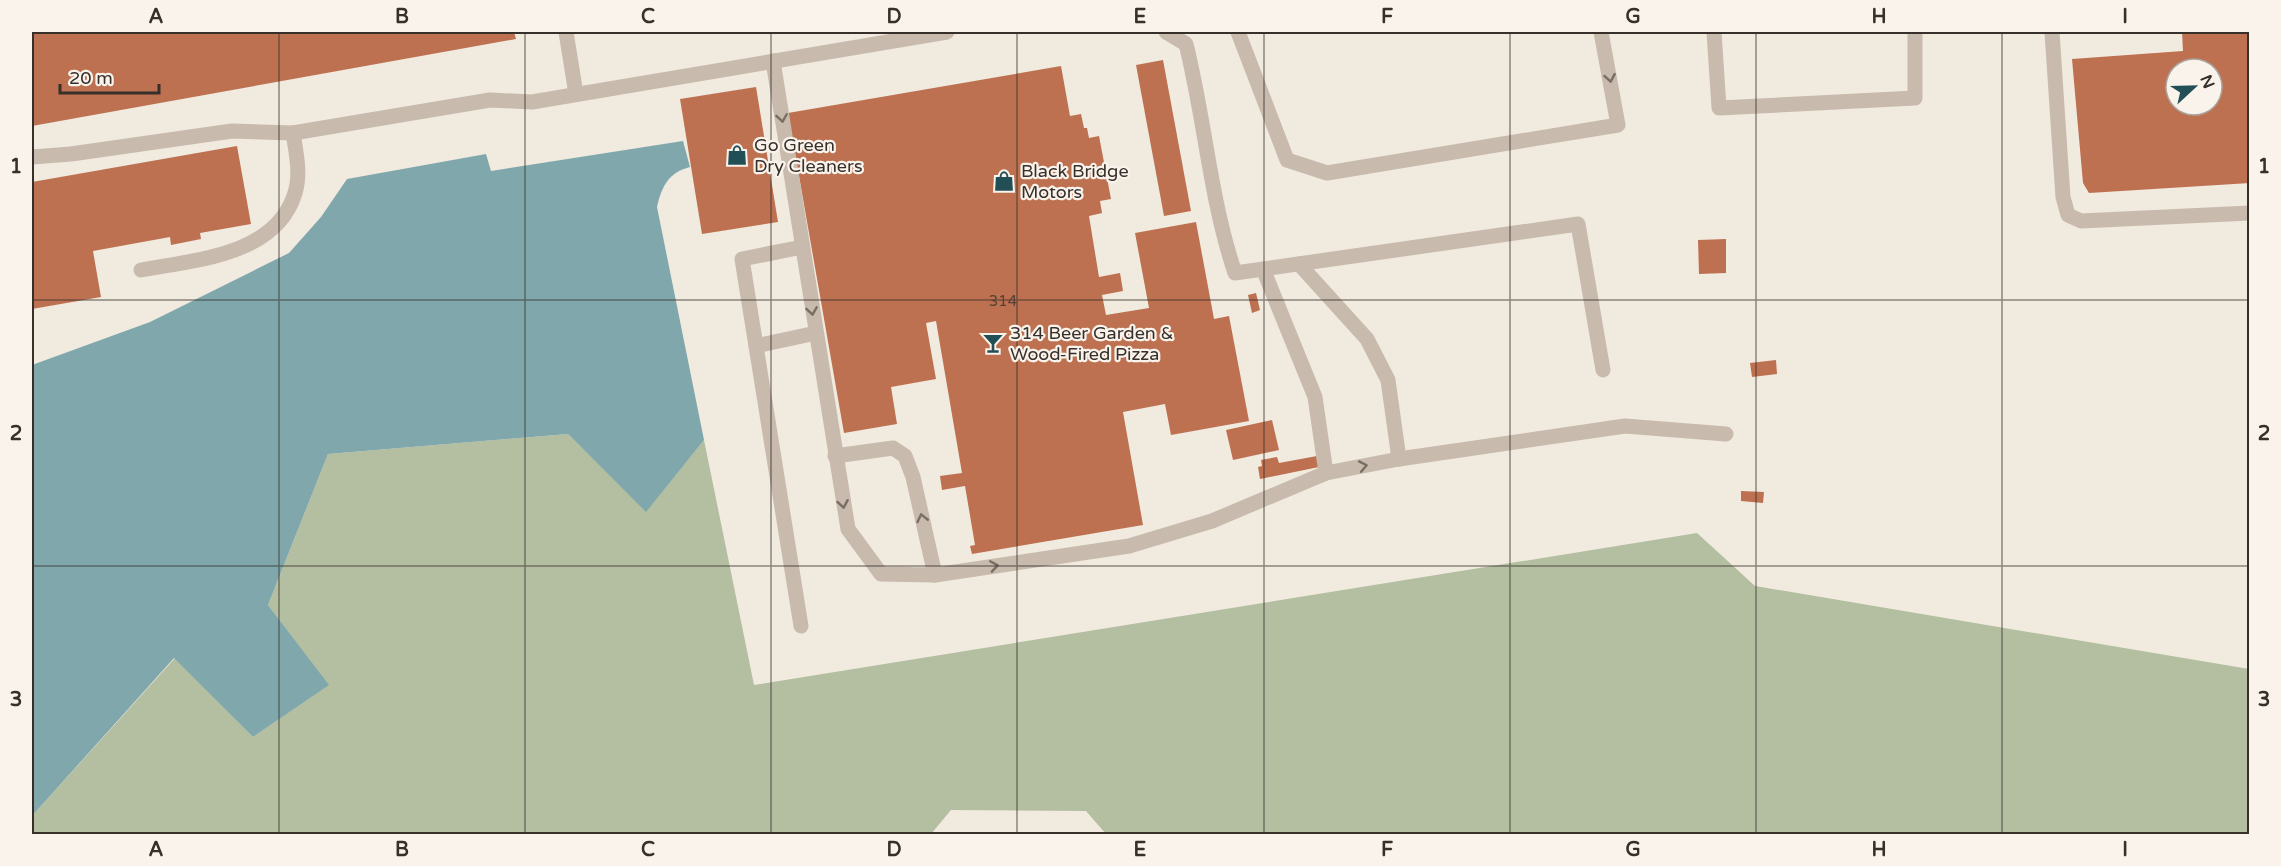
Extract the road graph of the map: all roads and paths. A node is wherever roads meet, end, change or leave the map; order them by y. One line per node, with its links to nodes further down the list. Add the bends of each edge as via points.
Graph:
1 (566, 32): 10 (lane)
2 (948, 32): 9 (lane)
3 (1166, 32): 16 (lane, via 1186,44 1223,237 1235,273)
4 (1238, 32): 5 (lane, one-way to 4, via 1618,124 1327,173 1287,160)
5 (1601, 32)
6 (1714, 32): 7 (lane, via 1719,108 1915,98)
7 (1915, 32)
8 (2052, 32): 13 (lane, via 2063,197 2068,215 2081,221)
9 (773, 61): 10 (lane); 14 (lane, one-way to 14)
10 (576, 94): 11 (lane, via 532,102 490,100)
11 (293, 133): 12 (lane, via 232,131); 17 (lane, via 298,171 295,194 276,225 243,248)
12 (32, 157)
13 (2250, 213)
14 (802, 247): 18 (lane, one-way to 18); 19 (lane, via 742,259)
15 (1299, 264): 16 (lane); 20 (lane, via 1578,224); 23 (lane, via 1367,339 1388,380)
16 (1263, 269): 24 (lane, via 1315,398)
17 (141, 270)
18 (816, 333): 19 (lane); 22 (lane)
19 (756, 346): 26 (lane)
20 (1603, 370)
21 (1726, 434): 23 (lane, via 1625,426)
22 (835, 456): 25 (lane, one-way to 25, via 848,529 881,574); 25 (lane, one-way to 22, via 905,456 893,448)
23 (1399, 459): 24 (lane, one-way to 23)
24 (1326, 473): 25 (lane, one-way to 24, via 1130,546 1212,522)
25 (935, 575)
26 (801, 626)

